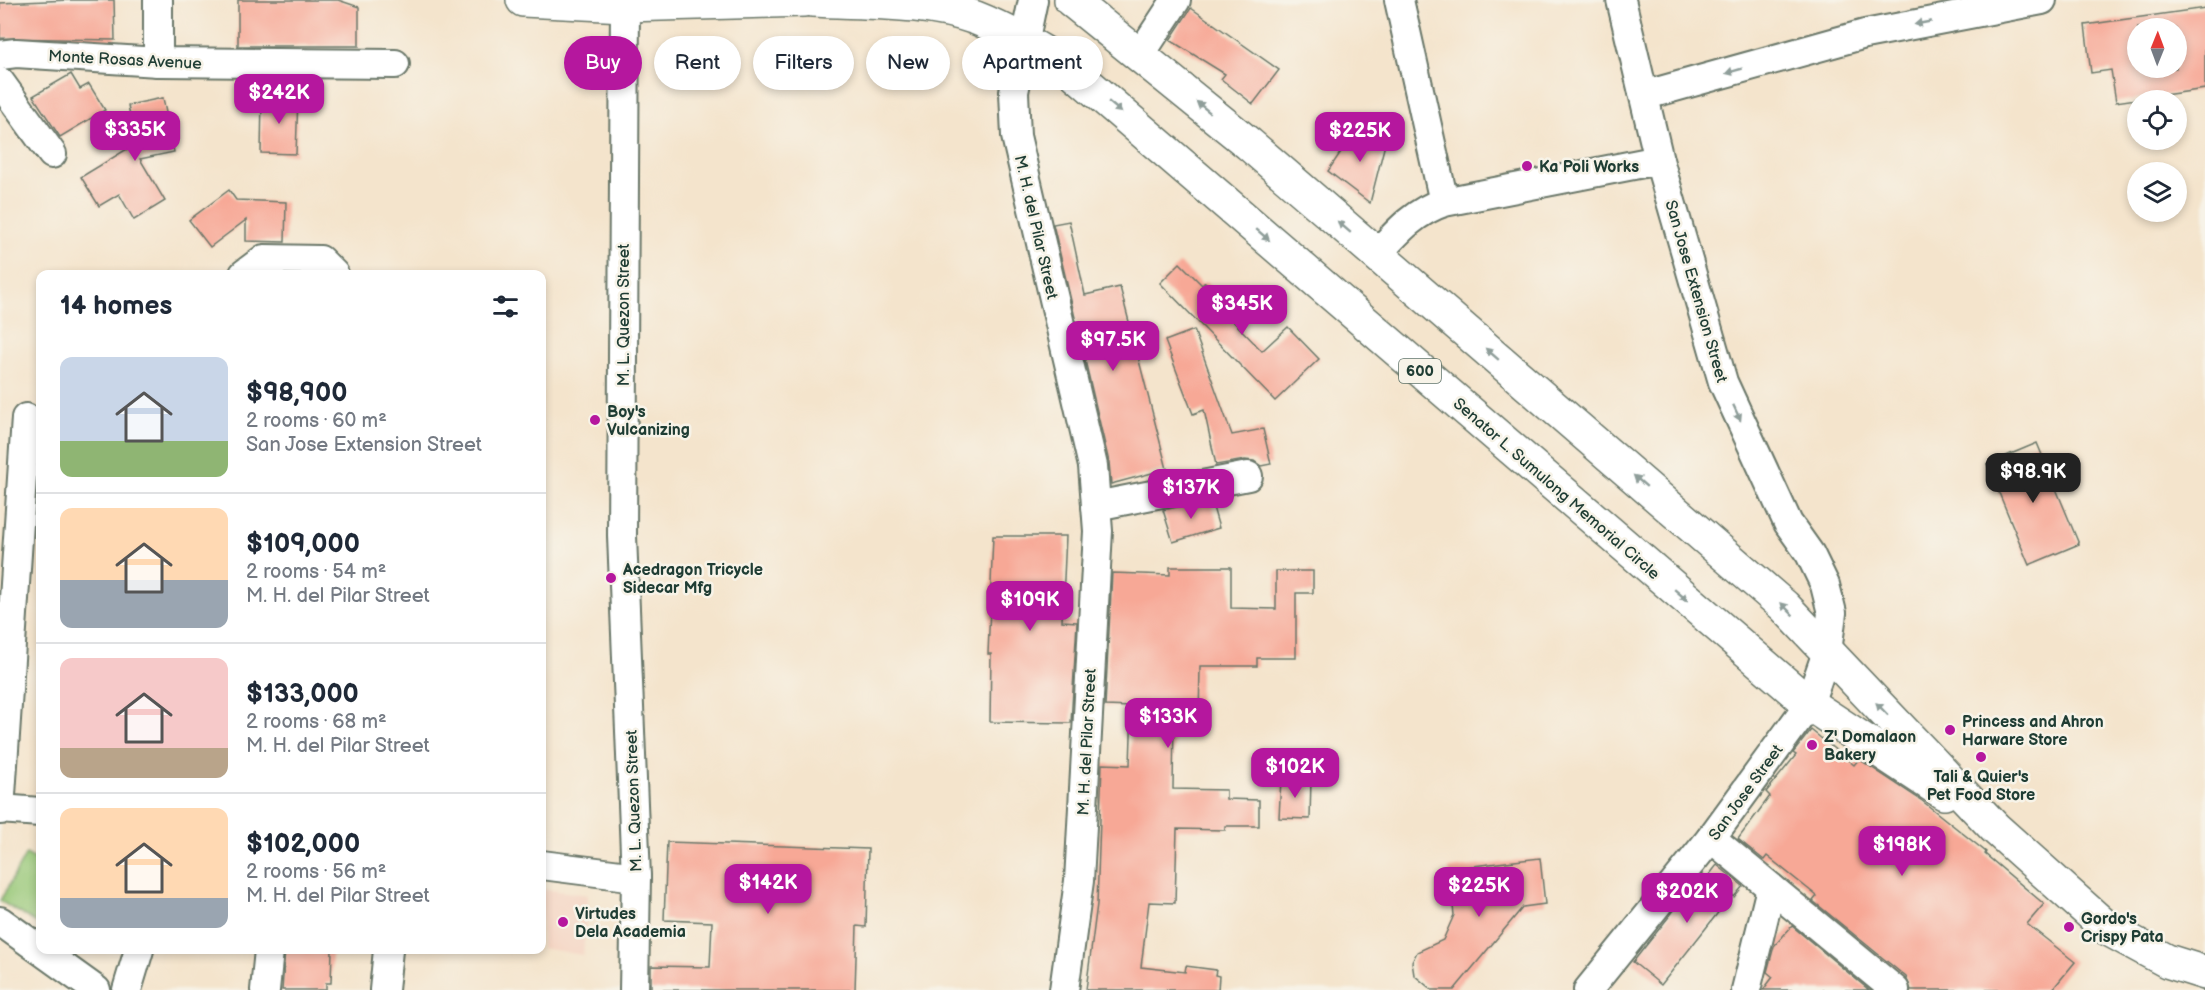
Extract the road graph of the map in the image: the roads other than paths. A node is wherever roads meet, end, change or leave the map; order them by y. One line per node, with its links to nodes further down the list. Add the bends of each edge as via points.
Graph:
1 (158, 0): 16 (street)
2 (523, 0): 11 (main road)
3 (804, 0): 11 (main road)
4 (812, 0): 12 (main road, Senator L. Sumulong Memorial Circle / 600, via 922,5 974,17)
5 (1033, 0): 13 (street, M. H. del Pilar Street)
6 (1071, 0): 15 (main road, Senator L. Sumulong Memorial Circle / 600)
7 (1176, 0): 15 (street)
8 (1399, 0): 24 (street)
9 (1621, 0): 21 (street, San Jose Extension Street)
10 (2042, 0): 21 (street, one-way to 21, via 1865,34)
11 (625, 2): 38 (street, M. L. Quezon Street, via 622,536)
12 (1018, 36)
13 (1024, 36)
14 (0, 55): 16 (street, Monte Rosas Avenue)
15 (1140, 55): 25 (main road, Senator L. Sumulong Memorial Circle / 600, one-way to 15)
16 (158, 62): 17 (street, Monte Rosas Avenue)
17 (395, 64)
18 (0, 82): 22 (street)
19 (1014, 90): 30 (street, M. H. del Pilar Street, via 1016,136 1093,466)
20 (1095, 90): 32 (main road, Senator L. Sumulong Memorial Circle / 600, one-way to 32)
21 (1646, 95): 23 (street, San Jose Extension Street)
22 (52, 154)
23 (1659, 160): 24 (street); 31 (street, San Jose Extension Street, one-way to 31, via 1723,382 1788,523 1810,554 1825,585 1832,613)
24 (1444, 201): 25 (street, via 1423,209 1406,222)
25 (1376, 255): 31 (main road, Senator L. Sumulong Memorial Circle / 600, one-way to 25, via 1784,606)
26 (327, 267): 27 (street, via 264,260)
27 (250, 270)
28 (22, 415): 33 (street)
29 (1248, 476): 30 (street)
30 (1096, 506): 52 (street, M. H. del Pilar Street, via 1098,531 1078,881)
31 (1827, 652): 32 (street, San Jose Extension Street); 35 (main road, Senator L. Sumulong Memorial Circle / 600, one-way to 31)
32 (1809, 704): 35 (main road, Senator L. Sumulong Memorial Circle / 600); 36 (street, San Jose Street)
33 (0, 809): 34 (street)
34 (36, 812)
35 (1995, 828): 46 (main road, Senator L. Sumulong Memorial Circle / 600, via 2108,929 2167,962)
36 (1711, 838): 39 (street); 53 (street, San Jose Street)
37 (546, 866): 38 (street)
38 (636, 877): 51 (street, M. L. Quezon Street)
39 (1771, 888): 54 (street); 55 (street)
40 (0, 921): 41 (street)
41 (36, 947)
42 (46, 954): 47 (street)
43 (138, 954): 48 (street)
44 (269, 954): 49 (street)
45 (388, 954): 50 (street)
46 (2205, 973)
47 (96, 990)
48 (127, 990)
49 (266, 990)
50 (384, 990)
51 (634, 990)
52 (1064, 990)
53 (1588, 990)
54 (1746, 990)
55 (1894, 990)

